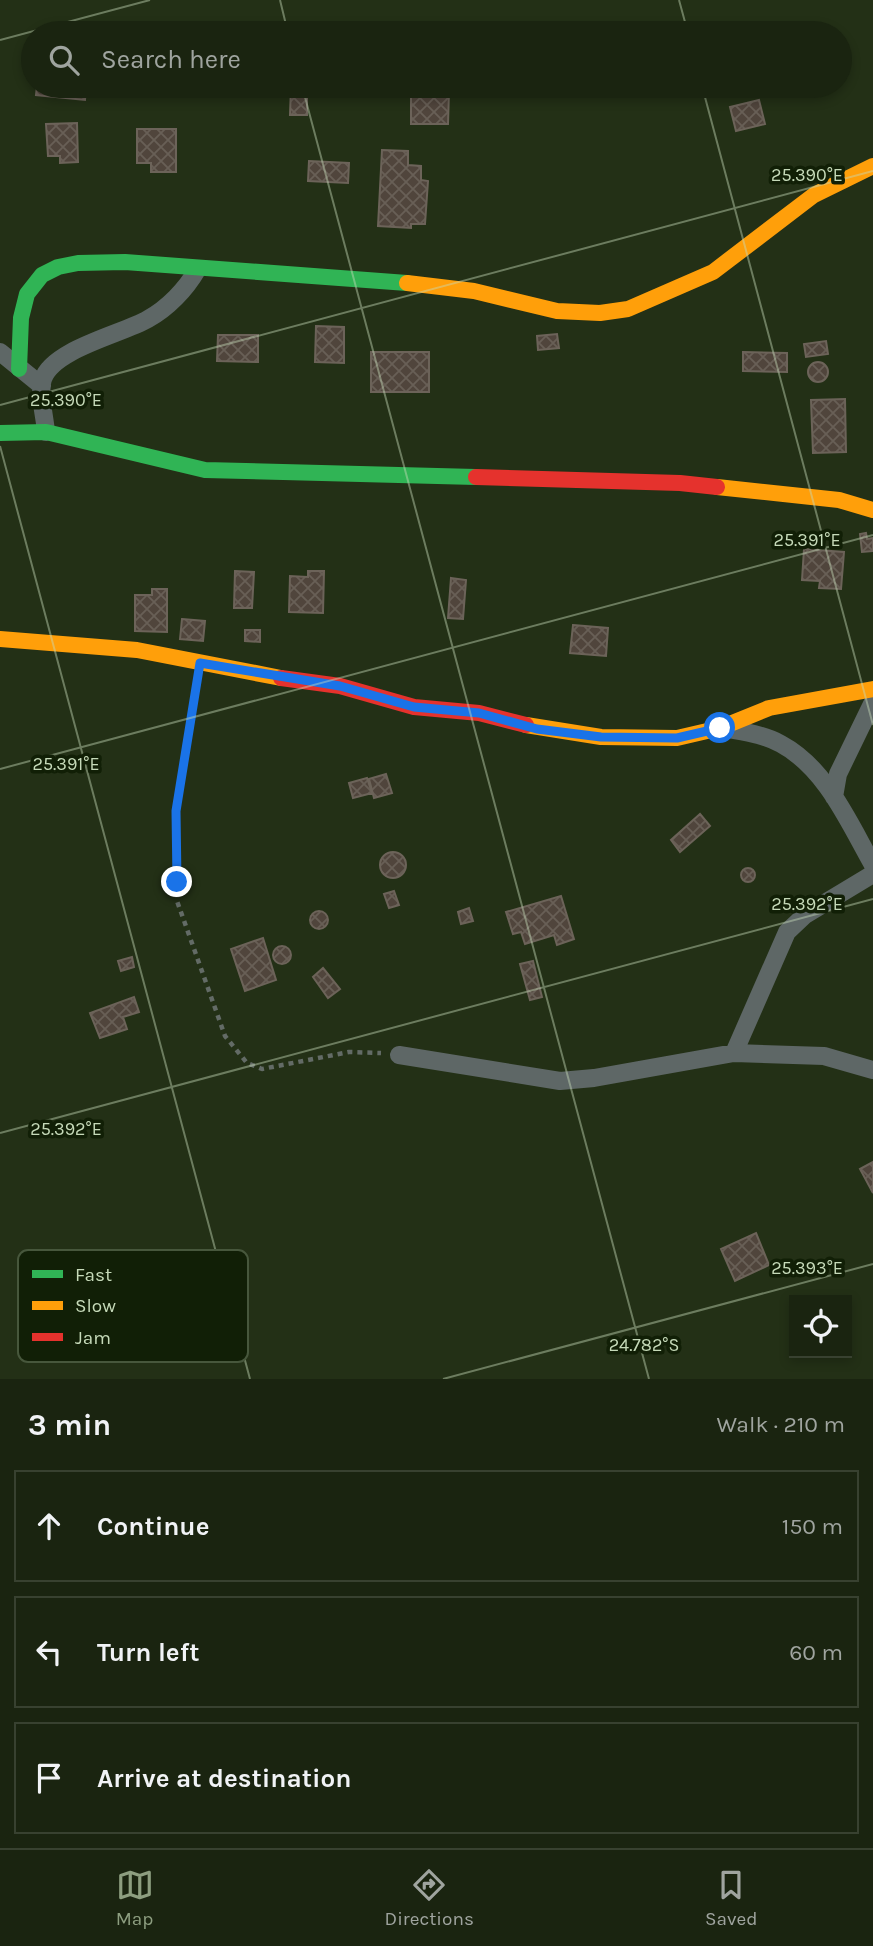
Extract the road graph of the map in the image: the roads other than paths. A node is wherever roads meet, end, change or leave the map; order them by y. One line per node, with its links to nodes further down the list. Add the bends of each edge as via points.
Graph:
1 (873, 166): 2 (street, via 834,182 799,204 718,268 627,309 599,314 574,315 454,288)
2 (197, 270): 4 (street, via 118,262 72,265 42,275 22,305); 5 (street, via 183,290 147,320 63,357 48,370)
3 (0, 352): 4 (street)
4 (19, 369): 5 (street)
5 (42, 386): 6 (street)
6 (46, 432): 7 (street); 8 (street, via 205,470 680,483 839,500)
7 (0, 433)
8 (873, 510)
9 (0, 639): 12 (street, via 137,650 340,686 414,707 479,713 537,729 601,737 677,738)
10 (873, 690): 12 (street, via 779,705)
11 (873, 702): 13 (street, via 838,774)
12 (720, 728): 13 (street, via 781,744 805,761)
13 (834, 797): 14 (street)
14 (873, 865)
15 (873, 874): 16 (street, via 805,915 787,932)
16 (734, 1053): 17 (street, via 560,1080); 18 (street, via 836,1058)
17 (400, 1055)
18 (873, 1070)

